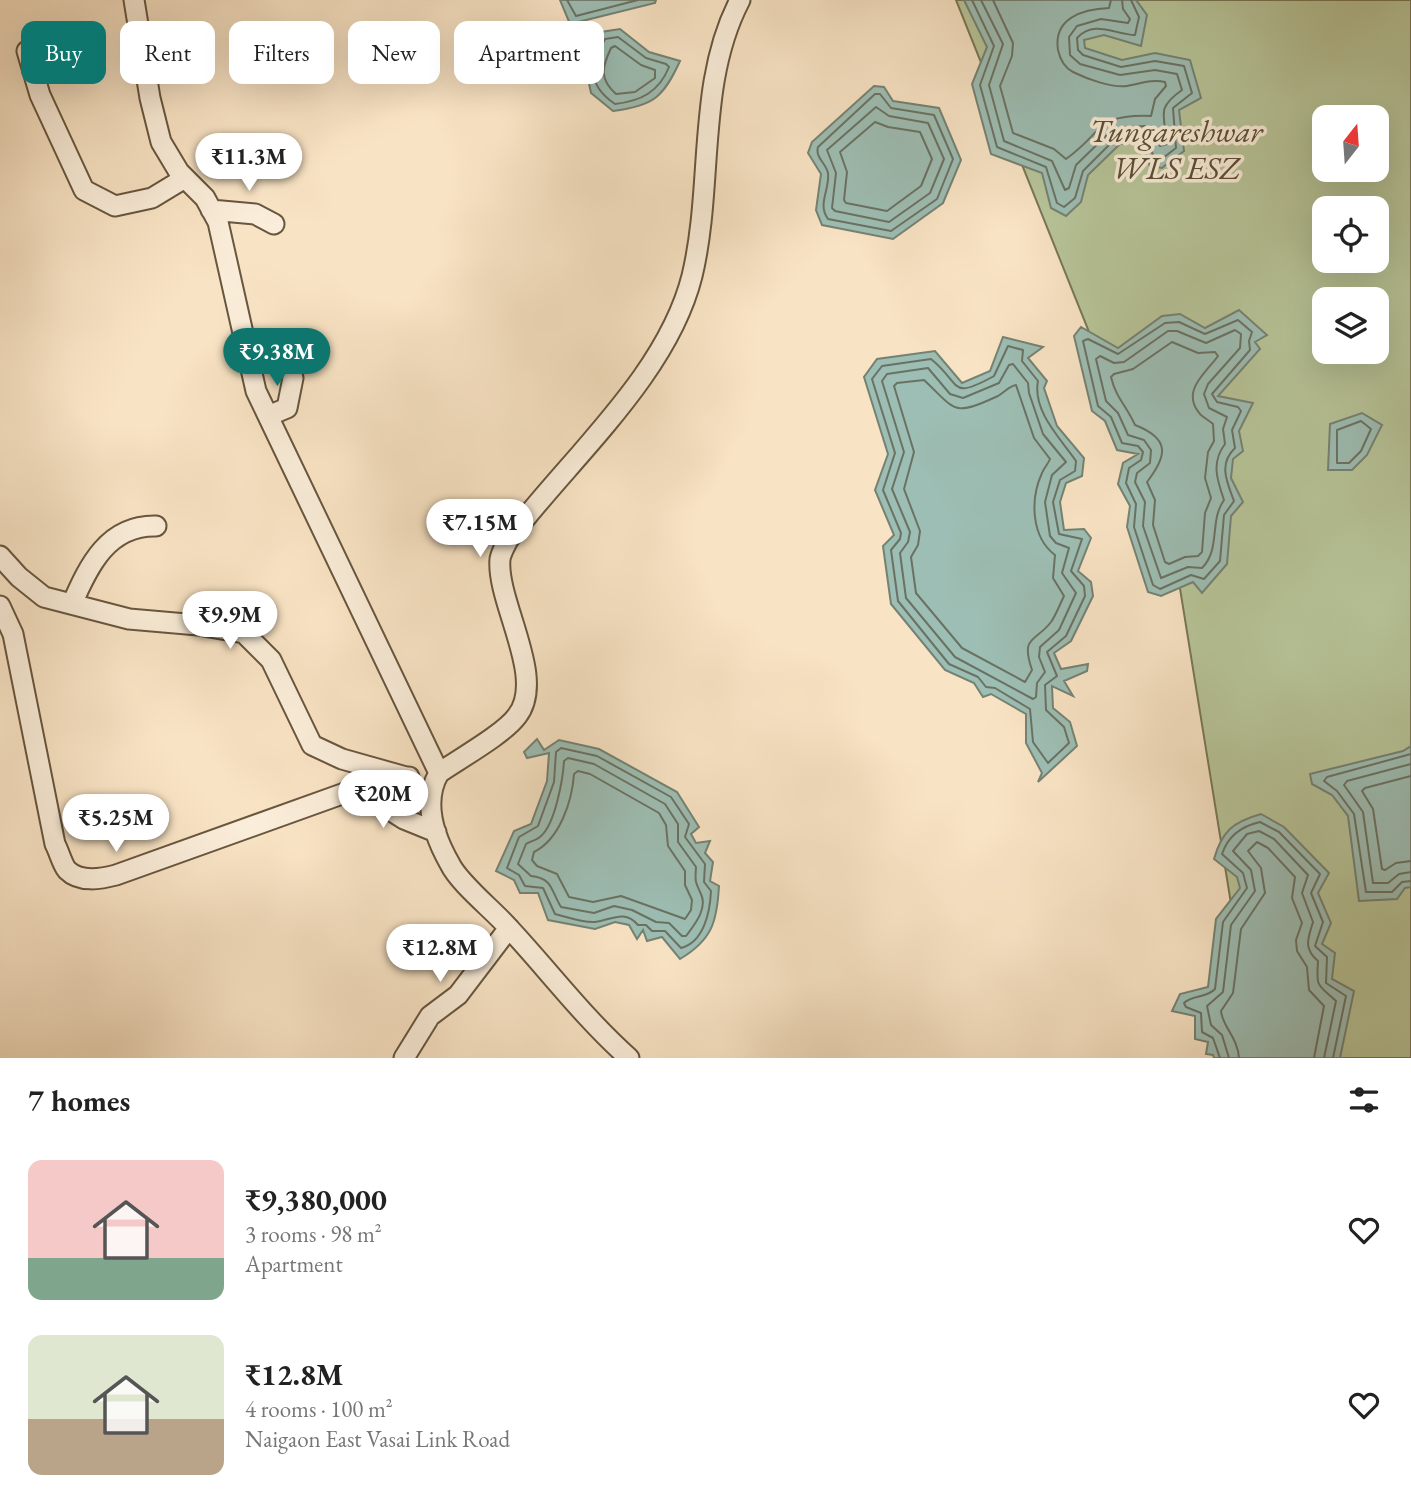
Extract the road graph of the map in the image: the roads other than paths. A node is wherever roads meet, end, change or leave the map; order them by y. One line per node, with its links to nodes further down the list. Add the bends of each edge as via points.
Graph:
1 (134, 0): 4 (street, via 161,142)
2 (740, 0): 14 (street, via 718,59 692,275 675,325 648,369 508,540 500,557 501,573 523,653 525,700 507,726)
3 (37, 84): 4 (street, via 84,190 115,205 152,198)
4 (185, 178): 5 (street)
5 (211, 210): 6 (street, via 255,214); 8 (street, via 218,222 256,391)
6 (274, 224)
7 (293, 378): 8 (street, via 287,408)
8 (268, 416): 14 (street)
9 (156, 526): 11 (street, via 141,526 102,547)
10 (0, 556): 11 (street, via 44,597)
11 (72, 604): 13 (street, via 129,619 244,633 271,660 312,745 342,759)
12 (0, 607): 15 (street, via 13,634 55,844 67,870 84,879 103,879)
13 (409, 777): 14 (street); 15 (street)
14 (436, 779): 16 (street, via 429,802)
15 (342, 794): 16 (street, via 382,805)
16 (436, 832): 17 (street, via 451,867)
17 (509, 928): 18 (street, via 465,987 430,1016); 19 (street, via 599,1031)
18 (404, 1058)
19 (629, 1058)

